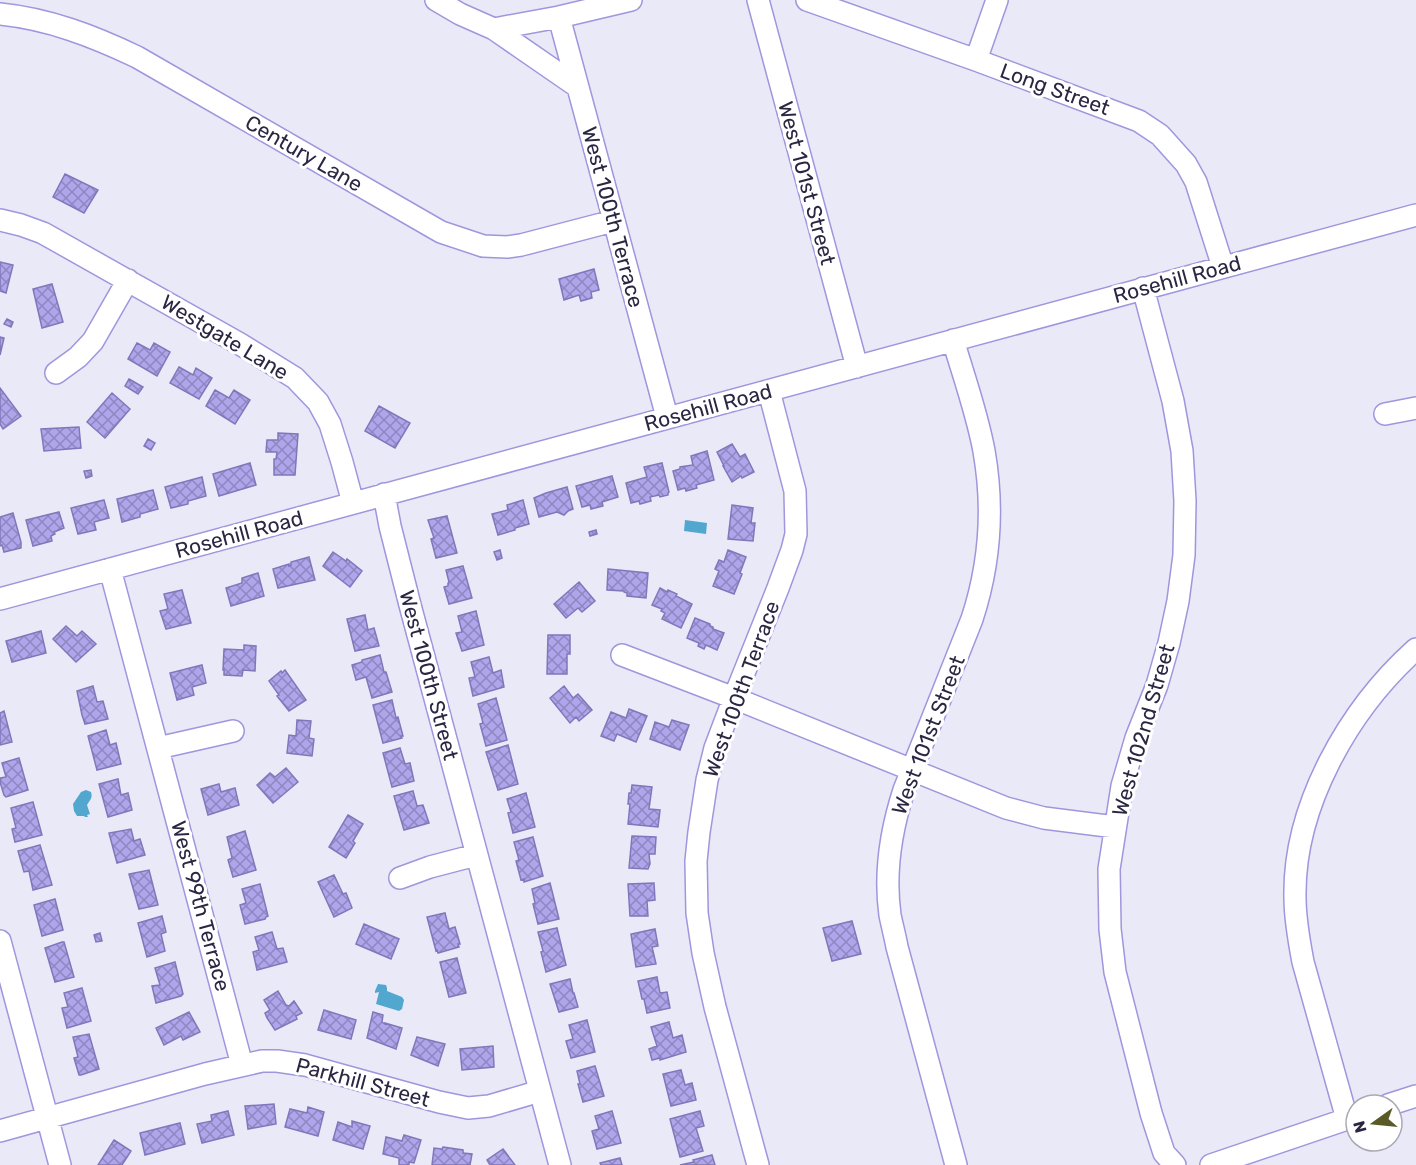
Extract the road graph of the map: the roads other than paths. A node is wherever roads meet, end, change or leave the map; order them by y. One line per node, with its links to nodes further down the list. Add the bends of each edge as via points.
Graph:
1 (436, 0): 8 (street)
2 (631, 0): 7 (street)
3 (758, 0): 18 (street, West 101st Street)
4 (807, 0): 9 (street, Long Street)
5 (997, 0): 9 (street)
6 (0, 14): 13 (street, Century Lane, via 71,29 137,57 441,232 483,246 507,247)
7 (559, 17): 8 (street); 10 (street, West 100th Terrace)
8 (494, 29): 10 (street)
9 (976, 60): 14 (street, Long Street, via 1121,113 1160,135 1186,164 1196,182)
10 (578, 87): 13 (street, West 100th Terrace)
11 (1416, 214): 14 (street, Rosehill Road)
12 (0, 220): 15 (street, Westgate Lane, via 43,233)
13 (614, 221): 23 (street, West 100th Terrace)
14 (1223, 267): 16 (street, Rosehill Road)
15 (128, 280): 19 (street, via 93,341); 25 (street, Westgate Lane, via 295,378 318,402 330,424)
16 (1143, 288): 17 (street, Rosehill Road); 34 (street, West 102nd Street, via 1182,451 1184,555 1169,643 1136,738)
17 (953, 340): 18 (street, Rosehill Road); 33 (street, West 101st Street, via 984,450 990,524 986,568 972,619)
18 (857, 367): 20 (street, Rosehill Road)
19 (56, 373)
20 (769, 391): 23 (street, Rosehill Road); 30 (street, West 100th Terrace, via 795,491 796,534)
21 (1416, 408): 22 (street)
22 (1385, 414)
23 (667, 417): 24 (street, Rosehill Road)
24 (384, 494): 25 (street, Rosehill Road); 35 (street, West 100th Street)
25 (353, 503): 26 (street, Rosehill Road)
26 (110, 569): 27 (street, Rosehill Road); 32 (street, West 99th Terrace)
27 (0, 599)
28 (1416, 649): 40 (street, via 1363,706 1335,750 1309,812 1296,866 1295,898 1303,962)
29 (622, 655): 30 (street)
30 (734, 698): 33 (street); 46 (street, West 100th Terrace, via 707,780 696,861 697,914 715,1007)
31 (233, 731): 32 (street)
32 (158, 748): 38 (street, West 99th Terrace)
33 (912, 770): 34 (street, via 1006,808 1044,818); 47 (street, West 101st Street, via 890,842 890,913)
34 (1115, 827): 48 (street, West 102nd Street, via 1109,869 1115,972 1151,1113 1164,1153)
35 (476, 855): 36 (street); 39 (street, West 100th Street)
36 (400, 878)
37 (0, 941): 41 (street)
38 (242, 1065): 39 (street, Parkhill Street, via 262,1061 305,1065 468,1107 489,1106); 41 (street, Parkhill Street)
39 (540, 1091): 45 (street, West 100th Street)
40 (1344, 1095)
41 (47, 1117): 43 (street, Parkhill Street); 44 (street)
42 (1344, 1120): 49 (street)
43 (0, 1131)
44 (60, 1165)
45 (560, 1165)
46 (758, 1165)
47 (956, 1165)
48 (1175, 1165)
49 (1211, 1165)

